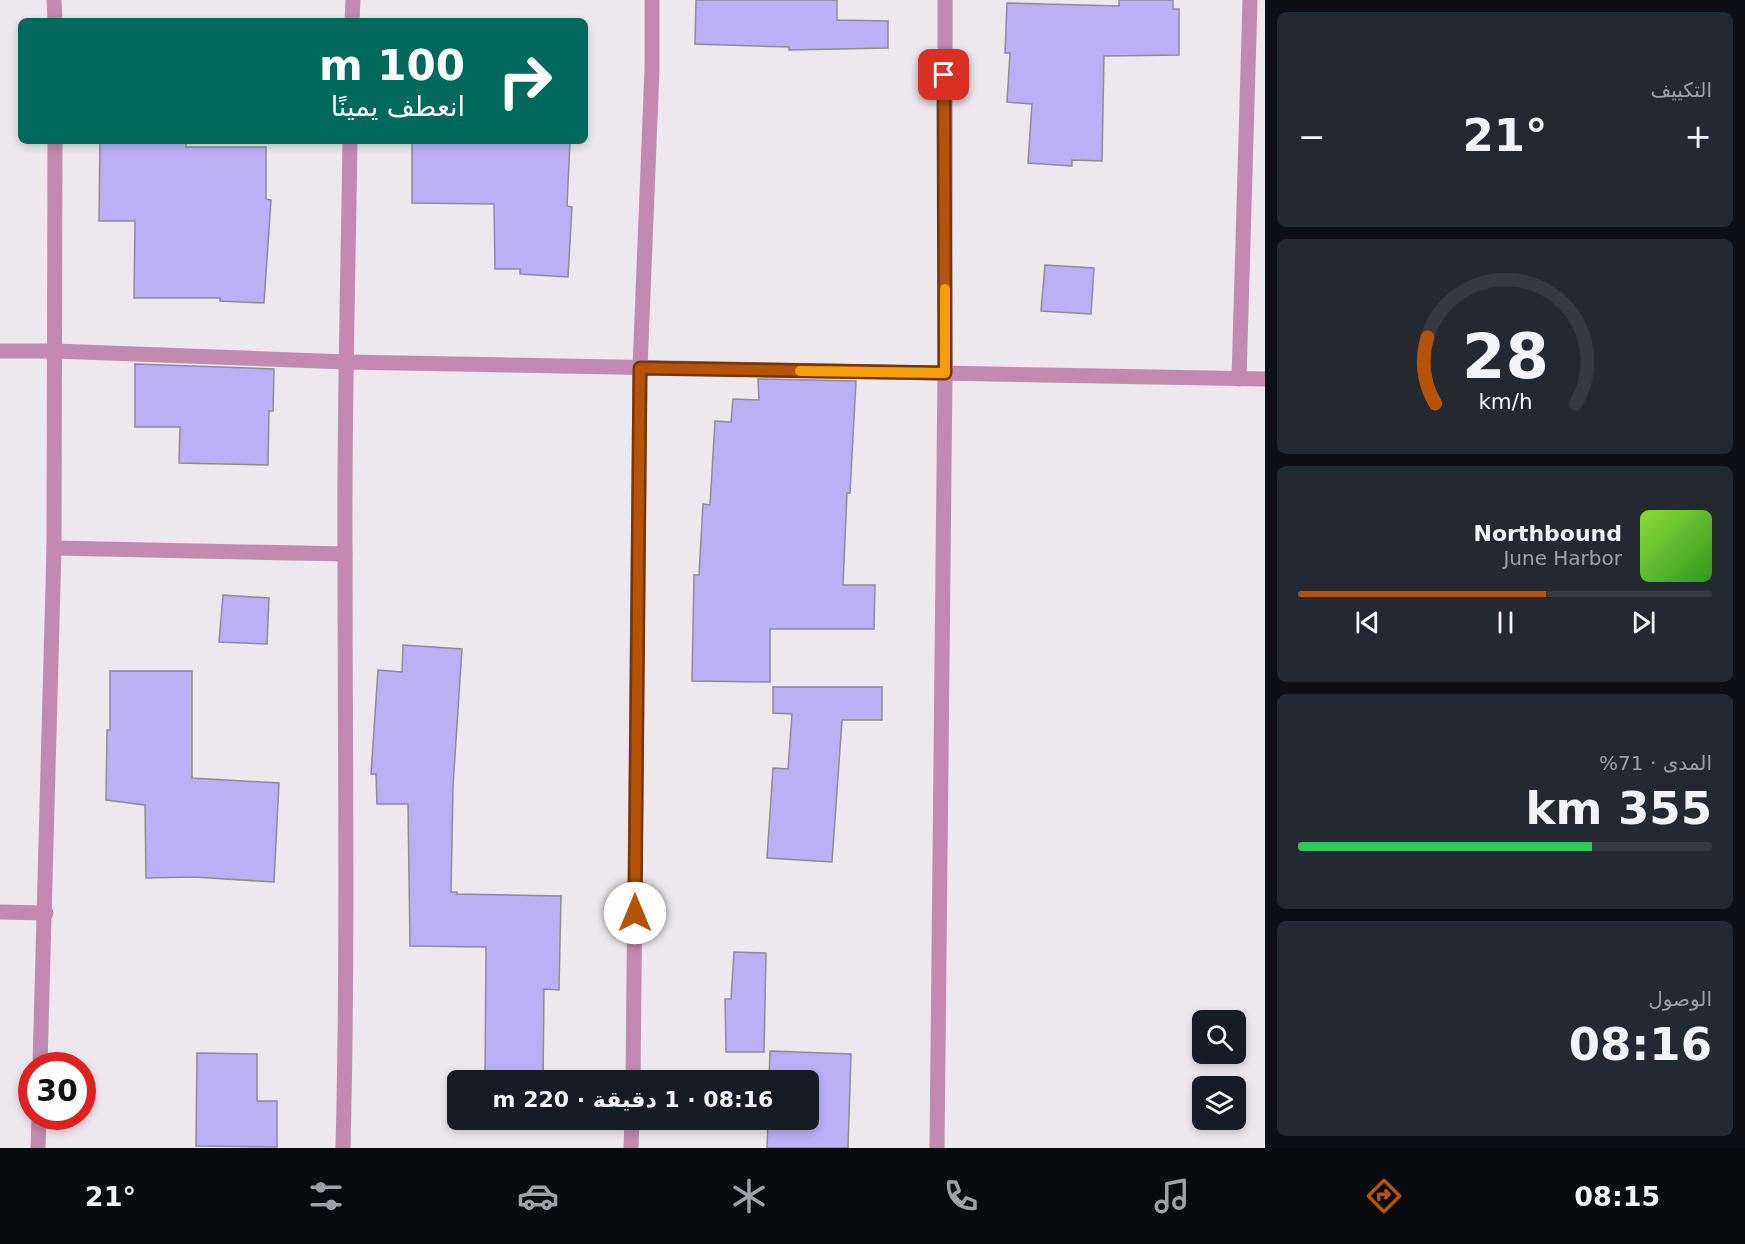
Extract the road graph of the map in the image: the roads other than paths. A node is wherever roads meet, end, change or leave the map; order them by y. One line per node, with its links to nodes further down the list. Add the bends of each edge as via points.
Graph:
1 (54, 0): 6 (street)
2 (353, 0): 7 (street)
3 (652, 0): 13 (street)
4 (945, 0): 14 (street)
5 (1250, 0): 15 (street)
6 (54, 18)
7 (352, 18)
8 (55, 144): 11 (street)
9 (350, 144): 12 (street)
10 (0, 351): 11 (street)
11 (56, 351): 12 (street); 17 (street)
12 (346, 362): 13 (street); 18 (street)
13 (640, 368): 14 (street); 22 (street)
14 (945, 373): 15 (street); 28 (street)
15 (1239, 379): 16 (street)
16 (1265, 379)
17 (54, 548): 18 (street); 20 (street)
18 (345, 554): 26 (street, via 347,1014)
19 (0, 912): 20 (street)
20 (46, 913): 21 (street)
21 (41, 1052)
22 (633, 1070)
23 (39, 1130): 25 (street)
24 (632, 1130): 27 (street)
25 (38, 1148)
26 (343, 1148)
27 (631, 1148)
28 (937, 1148)

